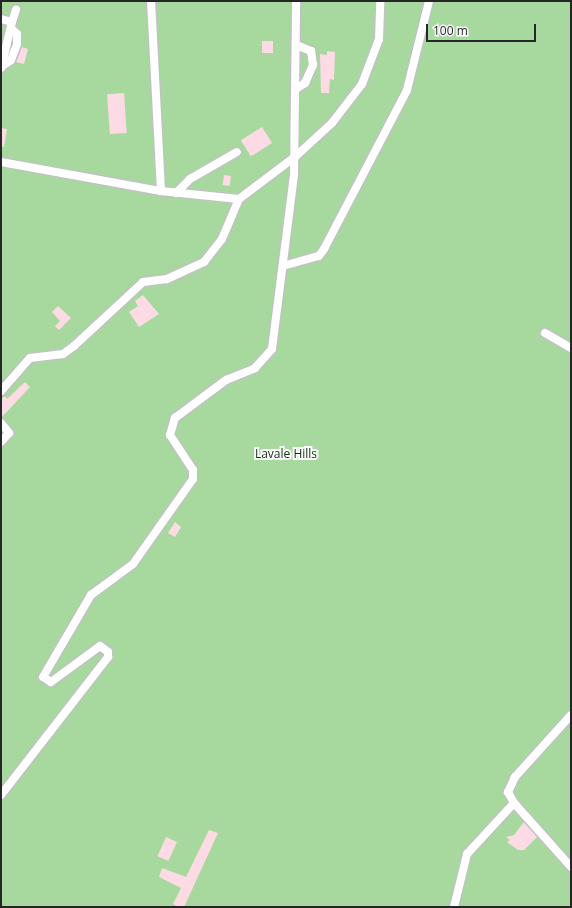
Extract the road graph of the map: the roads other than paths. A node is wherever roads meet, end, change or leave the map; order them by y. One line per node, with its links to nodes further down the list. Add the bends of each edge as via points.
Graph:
1 (151, 1): 14 (street)
2 (296, 1): 8 (street)
3 (380, 1): 12 (street, via 379,39 362,84 332,123)
4 (429, 1): 17 (street, via 407,90 324,249 319,256)
5 (16, 10): 7 (street)
6 (1, 19): 7 (street)
7 (12, 25): 9 (street)
8 (296, 45): 10 (street); 10 (street, via 310,51 313,65 305,83)
9 (1, 68)
10 (296, 89): 12 (street)
11 (237, 152): 15 (street, via 190,179)
12 (296, 156): 16 (street); 17 (street)
13 (1, 162): 14 (street)
14 (161, 191): 15 (street)
15 (176, 193): 16 (street)
16 (239, 199): 20 (street, via 222,239 204,262 167,279 143,282 74,346 63,354 30,358)
17 (283, 266): 24 (street, via 274,342 269,355 256,368 226,380 188,405 175,418 170,435 193,470 193,479 133,564 91,595 43,677 51,682 100,646 108,652 108,657)
18 (546, 333): 19 (street)
19 (571, 348)
20 (1, 391)
21 (1, 423): 22 (street, via 9,434)
22 (1, 442)
23 (571, 714): 25 (street, via 512,781 508,792)
24 (1, 794)
25 (514, 803): 26 (street); 27 (street, via 468,854)
26 (571, 867)
27 (454, 907)

